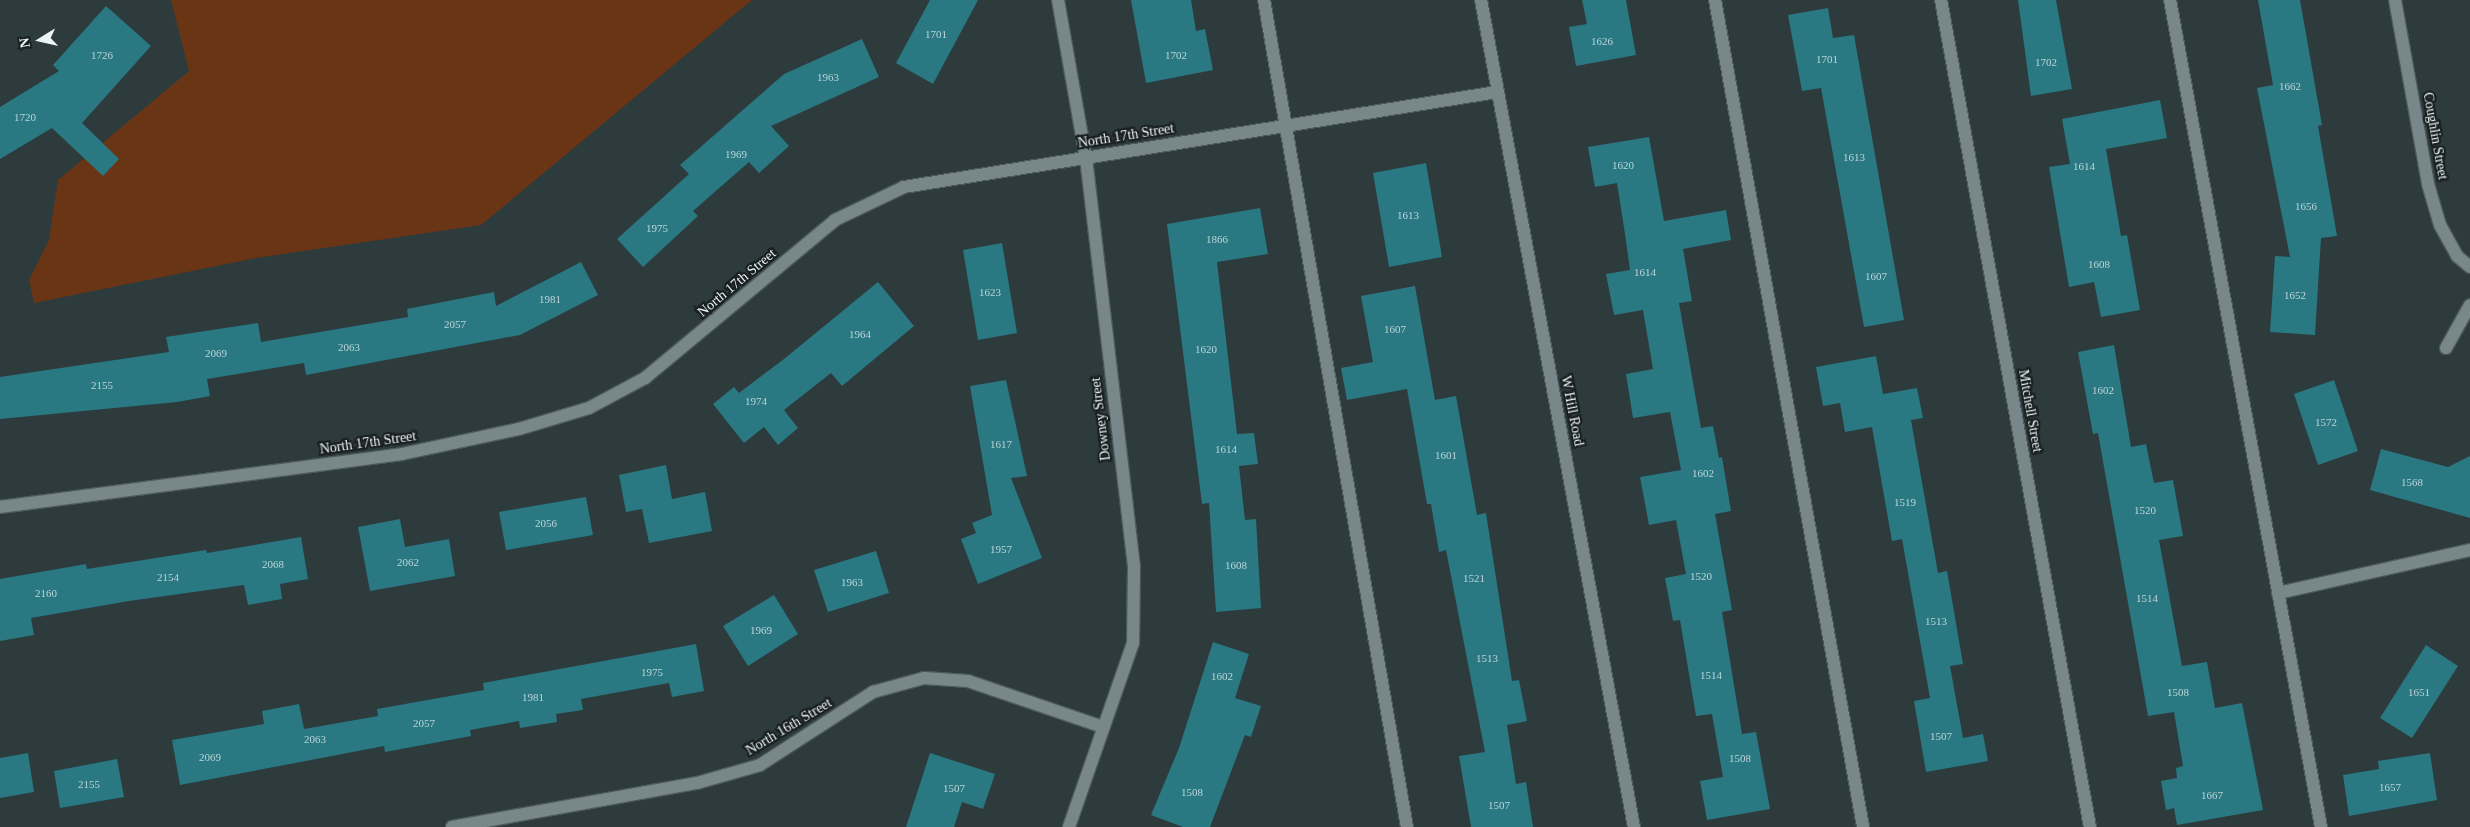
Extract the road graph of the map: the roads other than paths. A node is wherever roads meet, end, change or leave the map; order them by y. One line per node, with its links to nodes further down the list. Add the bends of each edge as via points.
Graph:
1 (1058, 0): 10 (street, Downey Street)
2 (1264, 0): 9 (street)
3 (1481, 0): 8 (street, W Hill Road)
4 (1715, 0): 22 (street)
5 (1941, 0): 23 (street, Mitchell Street)
6 (2170, 0): 16 (street)
7 (2395, 0): 11 (street, Coughlin Street, via 2428,184 2440,225 2457,256)
8 (1497, 92): 9 (street, North 17th Street); 21 (street, W Hill Road)
9 (1287, 126): 10 (street, North 17th Street); 20 (street)
10 (1086, 158): 14 (street, North 17th Street, via 904,187 835,220 645,378 590,408 519,429 402,454); 17 (street, Downey Street, via 1134,566 1133,643)
11 (2470, 267)
12 (2470, 305): 13 (street)
13 (2446, 348)
14 (0, 507)
15 (2470, 550): 16 (street)
16 (2278, 593): 24 (street)
17 (1103, 727): 18 (street, North 16th Street, via 968,681 924,678 873,692 760,765 697,783); 19 (street, Downey Street)
18 (452, 827)
19 (1069, 827)
20 (1407, 827)
21 (1634, 827)
22 (1863, 827)
23 (2090, 827)
24 (2321, 827)

